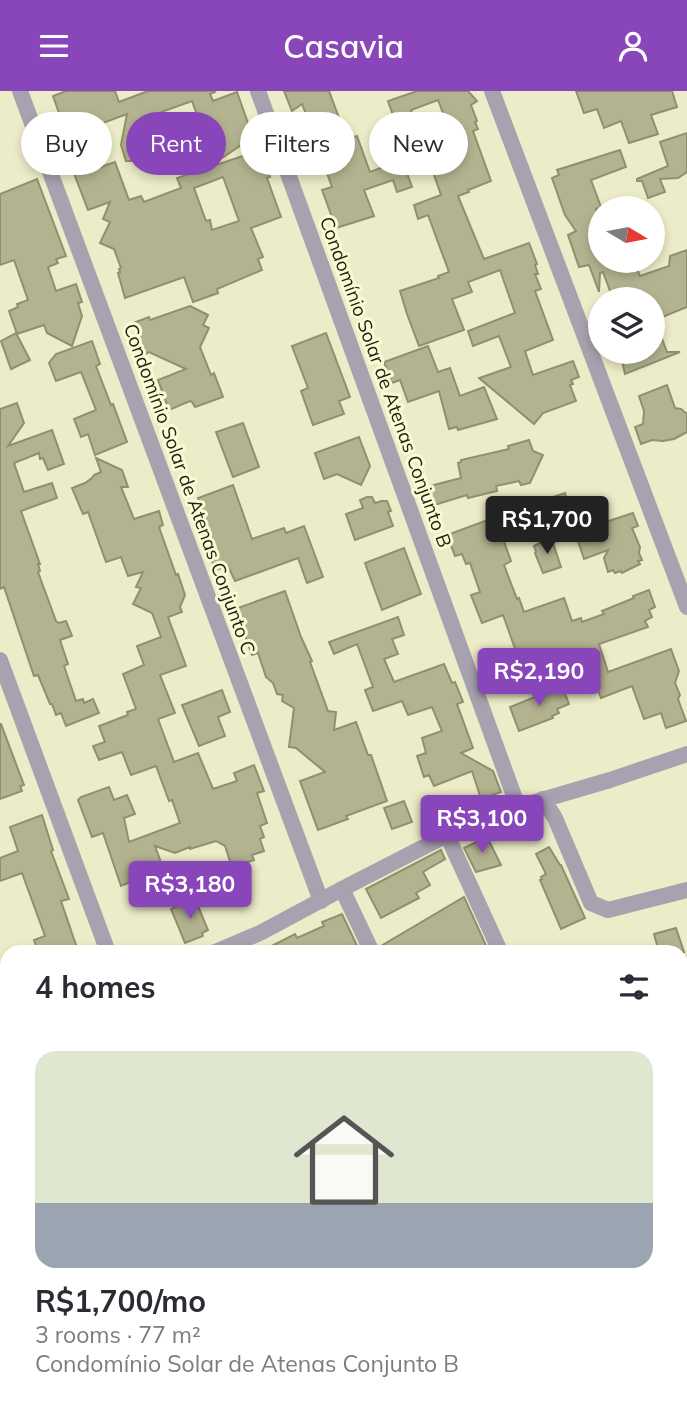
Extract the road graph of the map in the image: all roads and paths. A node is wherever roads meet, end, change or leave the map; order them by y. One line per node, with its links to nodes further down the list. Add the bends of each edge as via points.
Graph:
1 (20, 91): 12 (street, Condomínio Solar de Atenas Conjunto C)
2 (258, 91): 8 (street, Condomínio Solar de Atenas Conjunto B)
3 (492, 91): 4 (street)
4 (687, 607)
5 (0, 660): 13 (street)
6 (687, 754): 7 (street)
7 (543, 799): 8 (street); 11 (street, via 597,907 608,910)
8 (518, 807): 9 (street)
9 (447, 835): 10 (street); 16 (street)
10 (342, 889): 12 (street); 15 (street)
11 (687, 890)
12 (321, 901): 14 (street)
13 (105, 945)
14 (232, 945)
15 (369, 945)
16 (497, 945)

